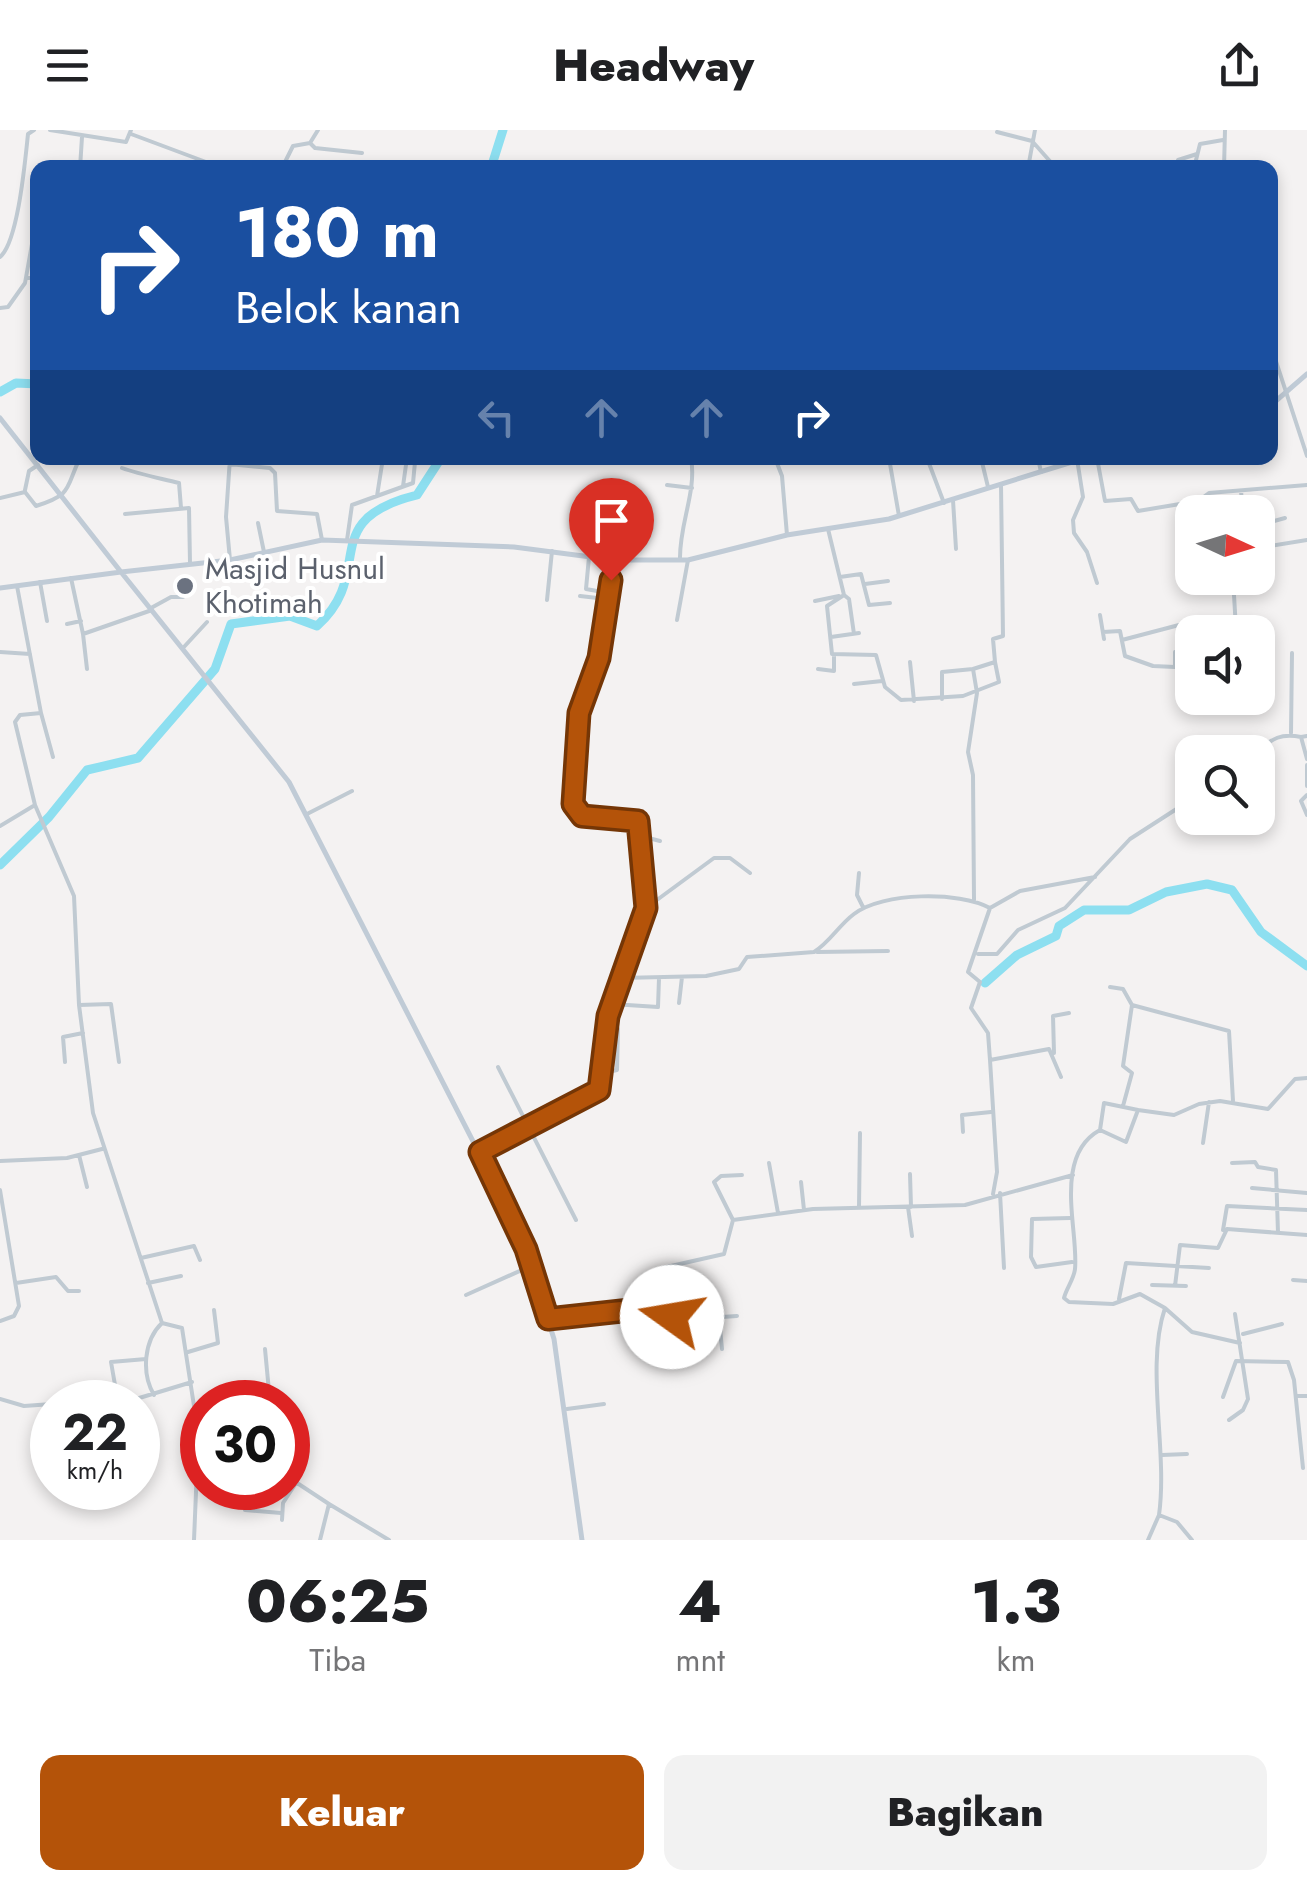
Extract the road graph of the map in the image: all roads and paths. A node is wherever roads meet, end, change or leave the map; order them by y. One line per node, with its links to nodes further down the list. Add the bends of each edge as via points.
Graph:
1 (34, 130): 23 (street, via 28,134 13,242)
2 (50, 130): 8 (street)
3 (318, 130): 11 (street)
4 (1035, 130): 10 (street)
5 (1224, 130): 9 (street)
6 (131, 132): 8 (street, via 126,142); 15 (street)
7 (997, 132): 10 (street)
8 (82, 137): 14 (street)
9 (1223, 140): 13 (street, via 1202,142); 21 (street)
10 (1032, 141): 17 (street); 18 (street)
11 (310, 144): 12 (street); 16 (street, via 293,146)
12 (362, 153)
13 (1198, 154): 19 (street); 20 (street)
14 (81, 160)
15 (202, 160)
16 (286, 160)
17 (1029, 160)
18 (1049, 160)
19 (1178, 160)
20 (1196, 160)
21 (1224, 160)
22 (30, 256): 24 (street)
23 (0, 258)
24 (26, 278): 25 (street); 26 (street, via 8,308)
25 (30, 278)
26 (0, 308)
27 (1278, 365): 29 (street)
28 (1307, 374): 29 (street)
29 (1288, 393): 30 (street); 33 (street)
30 (1278, 400)
31 (0, 418): 34 (street)
32 (1307, 420): 33 (street)
33 (1298, 423): 35 (street)
34 (30, 455)
35 (1307, 456)
36 (38, 465): 60 (street, via 29,471); 63 (street)
37 (78, 465): 63 (street)
38 (230, 465): 84 (street)
39 (253, 465): 76 (street, via 276,472 277,511 318,514)
40 (382, 465): 64 (street)
41 (406, 465): 57 (street)
42 (415, 465): 57 (street, via 413,483)
43 (690, 465): 58 (street)
44 (778, 465): 75 (street)
45 (890, 465): 70 (street)
46 (930, 465): 67 (street)
47 (982, 465): 59 (street)
48 (1040, 465): 53 (street)
49 (1061, 465): 53 (street)
50 (1081, 465): 94 (street, via 1083,497 1074,533)
51 (1098, 465): 61 (street, via 1105,501 1132,499 1136,510)
52 (122, 468): 68 (street, via 177,482)
53 (1041, 472): 56 (street)
54 (1307, 484): 61 (street)
55 (667, 485): 58 (street)
56 (1002, 485): 59 (street); 123 (street, via 1003,634 993,640)
57 (403, 486): 64 (street)
58 (692, 488): 86 (street, via 682,513)
59 (988, 489): 66 (street)
60 (25, 492): 63 (street, via 34,506); 65 (street)
61 (1241, 492): 62 (street)
62 (1241, 495)
63 (62, 496): 89 (street)
64 (377, 496): 77 (street, via 352,505)
65 (0, 498)
66 (952, 500): 67 (street); 80 (street)
67 (944, 503): 70 (street)
68 (182, 508): 69 (street); 88 (street, via 190,509)
69 (125, 514)
70 (899, 516): 74 (street)
71 (1285, 518): 72 (street)
72 (1275, 521)
73 (258, 523): 82 (street)
74 (827, 527): 75 (street); 90 (street)
75 (787, 535): 87 (street)
76 (322, 540): 77 (street); 82 (street)
77 (348, 540): 81 (street)
78 (1307, 540): 79 (street)
79 (1275, 545)
80 (956, 549)
81 (552, 551): 83 (street); 102 (street)
82 (264, 552): 84 (street)
83 (590, 557): 85 (street); 100 (street, via 586,589)
84 (230, 560): 88 (street)
85 (614, 560): 86 (street); 100 (street)
86 (680, 560): 87 (street)
87 (688, 560): 107 (street)
88 (190, 564): 89 (street)
89 (121, 572): 91 (street); 105 (street)
90 (840, 577): 95 (street, via 862,574); 98 (street)
91 (72, 578): 93 (street); 109 (street)
92 (888, 581): 95 (street)
93 (40, 582): 96 (street); 108 (street)
94 (1096, 582)
95 (864, 584): 104 (street, via 869,605)
96 (16, 585): 97 (street); 119 (street)
97 (0, 588)
98 (844, 595): 103 (street); 114 (street, via 828,606); 114 (street, via 857,634)
99 (580, 596): 100 (street)
100 (608, 596): 146 (street, via 599,658 579,713 573,804 582,816 636,820)
101 (183, 597): 105 (street)
102 (547, 600)
103 (815, 601)
104 (890, 603)
105 (152, 609): 113 (street); 116 (street)
106 (1100, 615): 115 (street, via 1103,636 1120,631)
107 (678, 620)
108 (47, 621)
109 (81, 621): 111 (street); 113 (street)
110 (207, 622): 116 (street)
111 (67, 624)
112 (1175, 626): 115 (street)
113 (83, 634): 125 (street)
114 (831, 637): 121 (street)
115 (1122, 640): 118 (street, via 1127,658 1174,667)
116 (182, 648): 143 (street, via 272,756)
117 (0, 652): 119 (street)
118 (1175, 652)
119 (30, 654): 132 (street)
120 (1292, 654): 133 (street)
121 (834, 656): 126 (street, via 834,671); 127 (street, via 876,654)
122 (910, 662): 131 (street)
123 (995, 662): 124 (street); 129 (street, via 999,682)
124 (973, 668): 129 (street); 130 (street, via 942,672)
125 (88, 669)
126 (818, 669)
127 (882, 681): 128 (street); 131 (street, via 896,697)
128 (854, 684)
129 (978, 693): 130 (street); 151 (street, via 968,752)
130 (942, 699): 131 (street)
131 (914, 701)
132 (41, 713): 136 (street); 141 (street, via 15,722)
133 (1292, 733): 134 (street); 135 (street)
134 (1275, 737)
135 (1304, 737): 137 (street)
136 (53, 757)
137 (1307, 762): 138 (street)
138 (1307, 786)
139 (352, 791): 143 (street)
140 (1307, 795): 144 (street, via 1301,800)
141 (35, 804): 145 (street); 164 (street, via 74,896)
142 (1175, 809): 150 (street, via 1130,839)
143 (307, 814): 188 (street)
144 (1307, 814)
145 (0, 826)
146 (641, 836): 147 (street); 152 (street)
147 (660, 841)
148 (750, 873): 152 (street, via 733,860 714,858)
149 (859, 873): 153 (street)
150 (1096, 877): 154 (street, via 1049,883); 157 (street, via 1065,908 1010,936 997,954)
151 (974, 900): 153 (street, via 898,897); 154 (street)
152 (646, 908): 159 (street)
153 (864, 908): 156 (street)
154 (990, 908): 157 (street)
155 (888, 951): 156 (street)
156 (814, 952): 158 (street, via 757,955 737,970)
157 (978, 954): 170 (street, via 968,972 980,982 971,1008 988,1033)
158 (682, 977): 160 (street); 162 (street)
159 (622, 978): 160 (street); 163 (street)
160 (659, 978): 163 (street, via 658,1007)
161 (1110, 987): 165 (street, via 1123,989)
162 (679, 1003)
163 (611, 1004): 174 (street)
164 (78, 1005): 168 (street); 172 (street, via 112,1004)
165 (1132, 1005): 178 (street, via 1232,1033); 179 (street, via 1123,1064 1132,1073)
166 (1069, 1013): 169 (street, via 1052,1016)
167 (618, 1029): 174 (street, via 617,1070)
168 (83, 1033): 171 (street, via 62,1038); 187 (street)
169 (1054, 1053): 170 (street, via 1044,1048); 175 (street)
170 (990, 1060): 181 (street)
171 (65, 1062)
172 (119, 1062)
173 (498, 1066): 182 (street)
174 (602, 1072): 182 (street, via 597,1093)
175 (1061, 1077)
176 (1307, 1078): 178 (street, via 1295,1079 1268,1108)
177 (1209, 1102): 178 (street); 180 (street, via 1178,1115); 186 (street)
178 (1233, 1102)
179 (1123, 1106): 180 (street); 183 (street, via 1104,1104)
180 (1138, 1110): 183 (street, via 1129,1140)
181 (992, 1112): 184 (street, via 962,1115); 205 (street, via 997,1172)
182 (528, 1127): 188 (street); 213 (street)
183 (1100, 1130): 194 (street, via 1081,1150)
184 (963, 1132)
185 (860, 1133): 206 (street)
186 (1204, 1144)
187 (102, 1149): 189 (street); 219 (street)
188 (480, 1152): 222 (street)
189 (79, 1155): 190 (street); 198 (street)
190 (0, 1161)
191 (1232, 1162): 201 (street, via 1275,1169)
192 (769, 1163): 211 (street)
193 (910, 1174): 207 (street)
194 (1073, 1174): 203 (street); 212 (street)
195 (742, 1175): 214 (street, via 714,1182)
196 (801, 1182): 209 (street)
197 (1307, 1184): 202 (street)
198 (86, 1187)
199 (1252, 1188): 201 (street)
200 (0, 1190): 229 (street)
201 (1277, 1190): 202 (street); 208 (street)
202 (1299, 1192): 204 (street)
203 (1000, 1193): 205 (street); 224 (street)
204 (1307, 1193)
205 (990, 1196): 207 (street, via 965,1206)
206 (860, 1206): 207 (street); 209 (street)
207 (909, 1208): 218 (street)
208 (1277, 1208): 210 (street); 215 (street, via 1227,1206); 216 (street)
209 (804, 1210): 211 (street)
210 (1307, 1210)
211 (778, 1214): 214 (street)
212 (1070, 1218): 221 (street); 221 (street, via 1032,1218 1031,1258 1036,1266)
213 (576, 1220)
214 (732, 1220): 236 (street, via 724,1254 660,1271)
215 (1223, 1230): 216 (street); 223 (street, via 1218,1248 1178,1247)
216 (1278, 1233): 217 (street)
217 (1307, 1235)
218 (912, 1236)
219 (139, 1258): 220 (street, via 194,1246); 230 (street)
220 (200, 1260)
221 (1074, 1262): 238 (street, via 1066,1302 1113,1304 1140,1294)
222 (533, 1265): 235 (street); 243 (street)
223 (1176, 1266): 225 (street); 232 (street); 237 (street, via 1126,1264)
224 (1004, 1268)
225 (1209, 1268)
226 (181, 1276): 230 (street)
227 (1292, 1280): 228 (street)
228 (1307, 1281)
229 (16, 1283): 234 (street, via 56,1277 68,1291); 244 (street, via 18,1312)
230 (148, 1283): 245 (street)
231 (1152, 1285): 232 (street)
232 (1176, 1286): 233 (street)
233 (1186, 1286)
234 (79, 1291)
235 (466, 1295)
236 (662, 1298): 242 (street, via 676,1320); 243 (street, via 640,1309)
237 (1119, 1299)
238 (1165, 1308): 250 (street, via 1192,1332); 269 (street, via 1157,1411)
239 (214, 1310): 253 (street, via 218,1343)
240 (1235, 1314): 249 (street)
241 (737, 1316): 242 (street)
242 (719, 1318): 247 (street)
243 (548, 1319): 266 (street)
244 (0, 1321)
245 (162, 1323): 253 (street, via 182,1328); 255 (street)
246 (1282, 1324): 249 (street)
247 (719, 1330): 248 (street); 252 (street)
248 (691, 1332)
249 (1241, 1335): 250 (street)
250 (1242, 1343): 254 (street)
251 (265, 1349): 259 (street)
252 (722, 1349)
253 (188, 1352): 258 (street)
254 (1243, 1358): 260 (street, via 1288,1362); 262 (street, via 1232,1365); 267 (street, via 1247,1403)
255 (146, 1359): 256 (street, via 111,1362); 257 (street)
256 (113, 1380)
257 (151, 1380)
258 (192, 1380)
259 (268, 1380)
260 (1296, 1396): 261 (street); 270 (street)
261 (1307, 1396)
262 (1223, 1397)
263 (0, 1399): 265 (street)
264 (604, 1404): 266 (street)
265 (30, 1406)
266 (567, 1410): 281 (street)
267 (1228, 1420)
268 (1186, 1454): 269 (street)
269 (1162, 1455): 277 (street)
270 (1305, 1458): 271 (street)
271 (1303, 1468)
272 (310, 1491): 273 (street)
273 (329, 1504): 279 (street); 280 (street)
274 (195, 1510): 278 (street)
275 (245, 1510): 276 (street, via 282,1516)
276 (284, 1510)
277 (1160, 1514): 282 (street); 283 (street)
278 (194, 1540)
279 (320, 1540)
280 (389, 1540)
281 (582, 1540)
282 (1148, 1540)
283 (1192, 1540)

